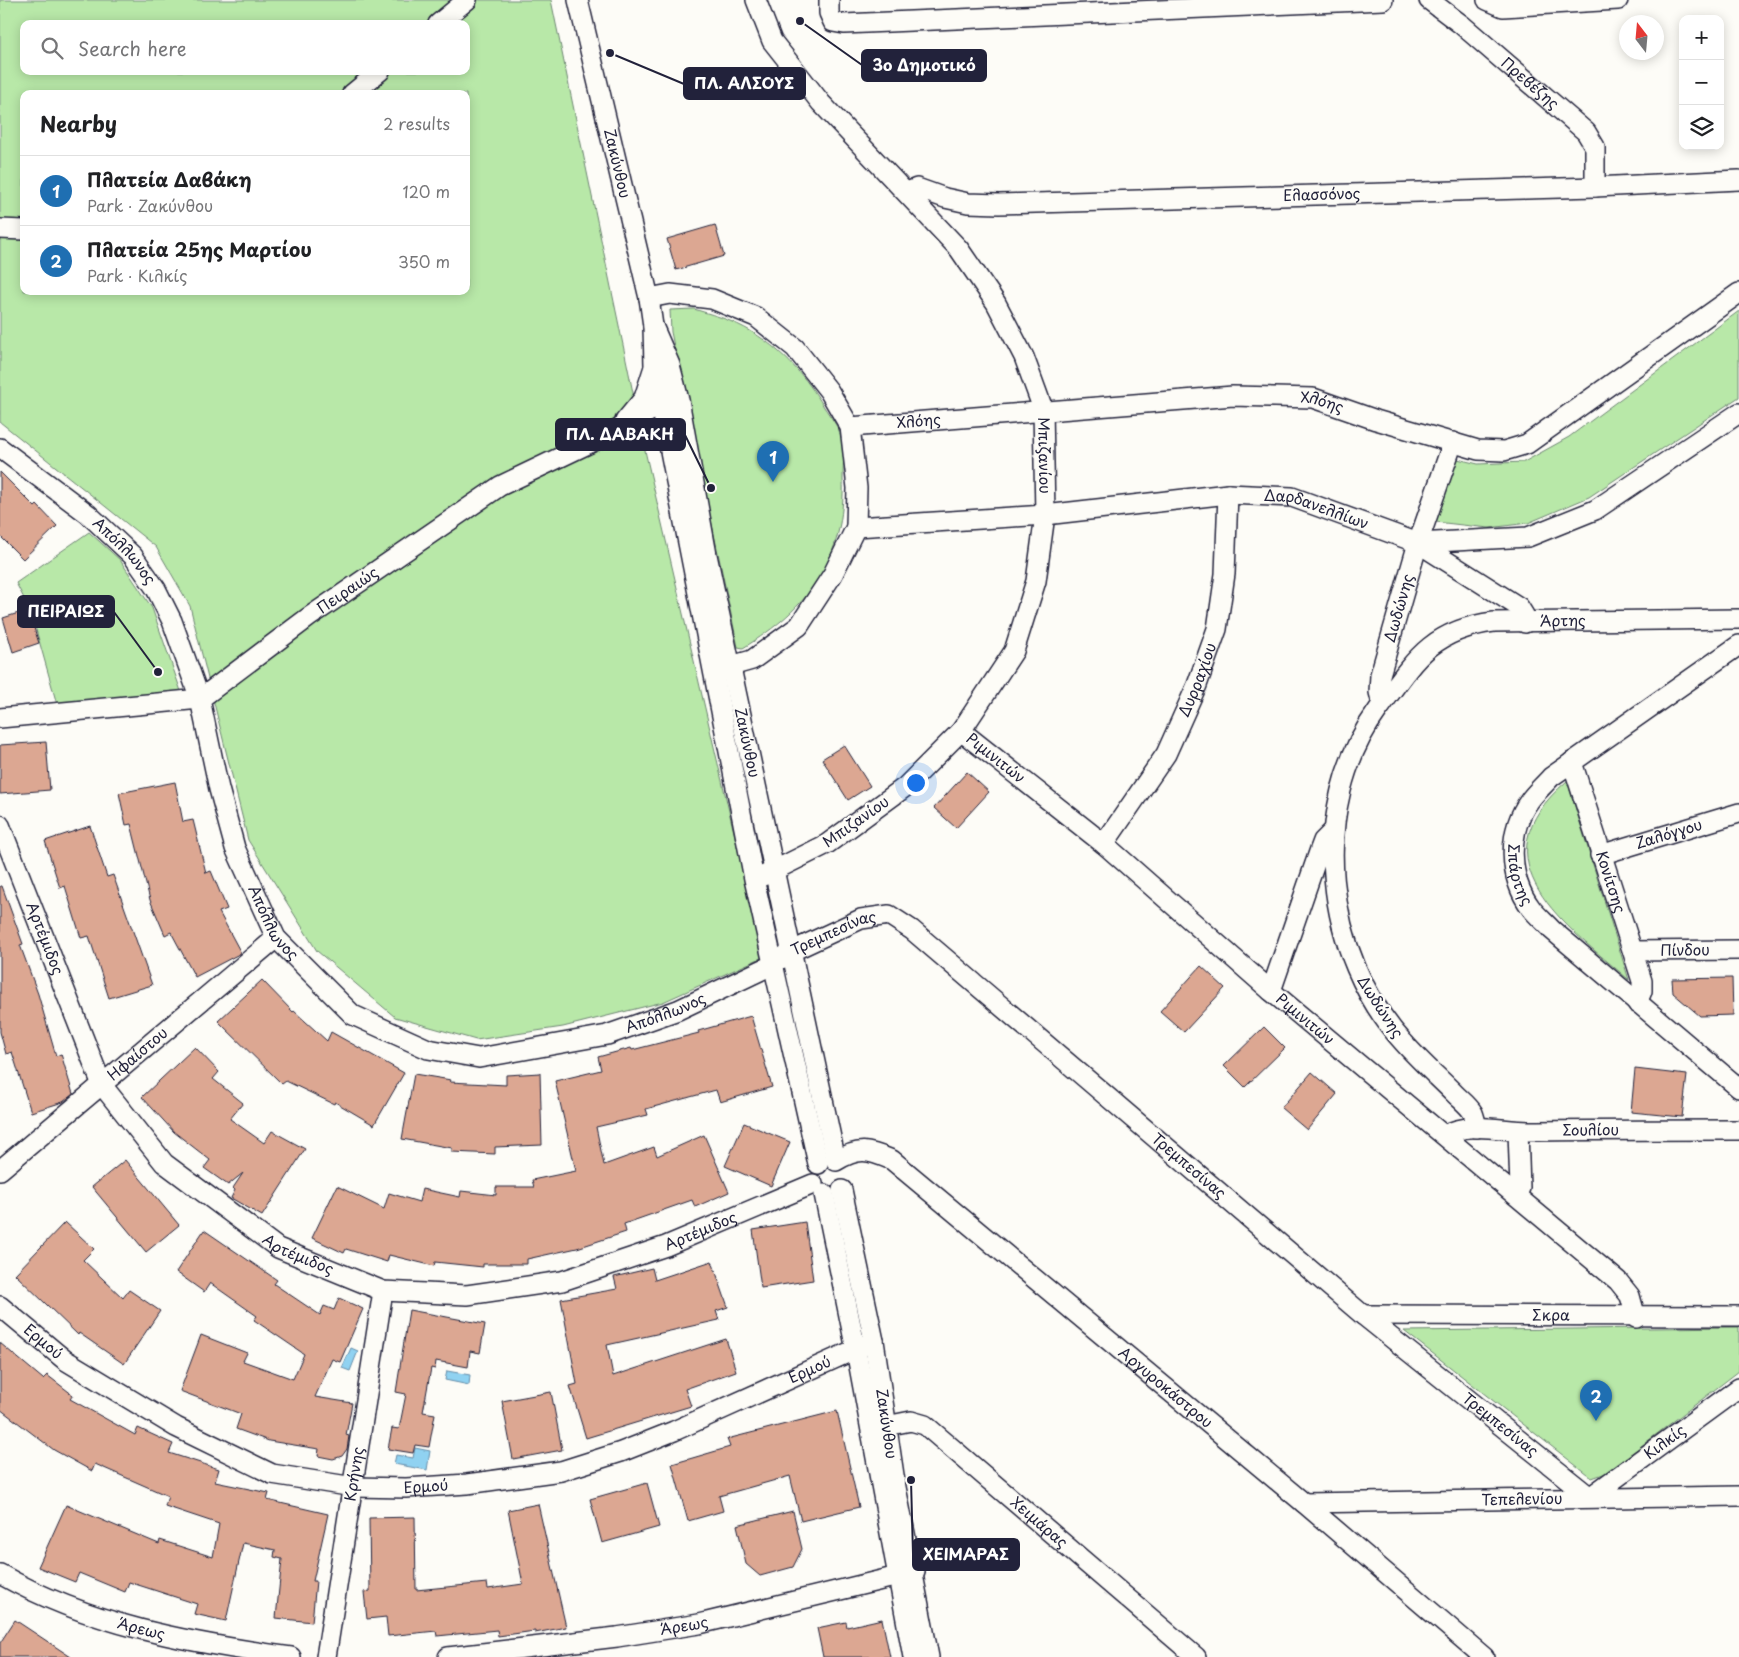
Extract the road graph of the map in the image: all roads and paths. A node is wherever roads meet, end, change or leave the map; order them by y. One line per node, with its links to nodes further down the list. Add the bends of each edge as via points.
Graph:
1 (467, 0): 9 (street)
2 (578, 0): 18 (street, Ζακύνθου)
3 (756, 0): 14 (street, Μπιζανίου, via 772,42 821,103)
4 (829, 0): 5 (street, via 833,22 844,24)
5 (1383, 0)
6 (1429, 0): 13 (street, Πρεβέζης, via 1462,24 1586,132 1595,146)
7 (1487, 0): 8 (street, via 1503,7)
8 (1618, 0)
9 (443, 20)
10 (375, 75): 11 (street)
11 (357, 90)
12 (1739, 180): 13 (street, Ελασσόνος)
13 (1595, 187): 14 (street, Ελασσόνος, via 999,204 968,203 917,188)
14 (907, 192): 22 (street, Μπιζανίου, via 958,249 996,304 1024,357)
15 (0, 229): 16 (street)
16 (20, 230)
17 (1739, 293): 27 (street, Χλόης, via 1527,444 1504,451 1478,450)
18 (649, 298): 19 (street, Ζακύνθου); 25 (street, via 670,294 712,299 756,316 795,348 828,391)
19 (653, 326): 20 (street, Ζακύνθου); 21 (street, Ζακύνθου, via 670,364)
20 (654, 366): 21 (street, Ζακύνθου); 24 (street, via 644,398)
21 (670, 403): 24 (street, Πειραιώς); 26 (street, Ζακύνθου); 36 (street, Ζακύνθου)
22 (1043, 409): 25 (street, Χλόης); 27 (street, Χλόης, via 1233,396 1312,398); 30 (street, Μπιζανίου)
23 (1739, 413): 32 (street, Δαρδανελλίων, via 1594,510 1528,537)
24 (625, 425): 26 (street, via 645,425); 37 (street, Πειραιώς, via 500,486)
25 (850, 427): 31 (street, via 857,488)
26 (669, 439): 48 (street, Ζακύνθου)
27 (1452, 442): 32 (street, Δωδώνης)
28 (0, 448): 37 (street, Απόλλωνος, via 88,514 133,556 156,589 172,621)
29 (1228, 494): 30 (street, Δαρδανελλίων); 32 (street, Δαρδανελλίων, via 1292,497); 45 (street, Δυρραχίου, via 1225,574 1217,629 1197,685 1166,754)
30 (1045, 515): 31 (street, Δαρδανελλίων); 40 (street, Μπιζανίου, via 1036,581 1014,650)
31 (856, 527): 36 (street, via 833,574 799,626 752,660)
32 (1418, 543): 34 (street, Άρτης, via 1519,608); 38 (street, Δωδώνης, via 1380,675)
33 (1739, 619): 34 (street, Άρτης)
34 (1525, 623): 38 (street, Δωδώνης, via 1480,624 1453,632 1409,665)
35 (1739, 645): 41 (street, Σπάρτης)
36 (730, 666): 47 (street, Ζακύνθου)
37 (200, 698): 39 (street); 49 (street, Απόλλωνος, via 235,848)
38 (1382, 704): 44 (street, Δωδώνης, via 1366,726 1352,759)
39 (0, 718)
40 (961, 731): 45 (street, Ριμινιτών); 47 (street, Μπιζανίου, via 905,788 827,844)
41 (1572, 762): 46 (street, Κονίτσης); 55 (street, Σπάρτης, via 1551,777 1529,800 1517,823 1512,846 1514,867 1531,907 1552,930)
42 (1739, 813): 46 (street, Ζαλόγγου)
43 (0, 825): 56 (street, Αρτέμιδος)
44 (1333, 831): 54 (street, Δωδώνης, via 1323,841); 58 (street, Δωδώνης, via 1332,850 1342,926 1362,982 1403,1042 1472,1111)
45 (1104, 844): 54 (street, Ριμινιτών)
46 (1600, 855): 51 (street, Κονίτσης)
47 (773, 872): 48 (street, Μπιζανίου); 52 (street, Ζακύνθου)
48 (754, 879): 53 (street, Ζακύνθου)
49 (276, 938): 53 (street, Απόλλωνος, via 353,1015 428,1049 479,1058 607,1035 678,1010); 56 (street, Ηφαίστου)
50 (1739, 950): 51 (street, Πίνδου)
51 (1633, 951): 55 (street, Κονίτσης, via 1642,981)
52 (790, 952): 53 (street, Τρεμπεσίνας); 62 (street, Ζακύνθου); 68 (street, Τρεμπεσίνας, via 861,919 889,915 912,930)
53 (772, 965): 62 (street, Ζακύνθου)
54 (1271, 991): 61 (street, Ριμινιτών)
55 (1637, 1003): 57 (street, Σπάρτης)
56 (102, 1085): 63 (street, Ηφαίστου); 66 (street, Αρτέμιδος, via 164,1163 278,1248)
57 (1739, 1088)
58 (1477, 1128): 60 (street, Σουλίου); 61 (street, Σουλίου, via 1456,1128)
59 (1739, 1130): 60 (street, Σουλίου)
60 (1518, 1131): 65 (street, via 1520,1188)
61 (1444, 1135): 65 (street, Ριμινιτών)
62 (827, 1162): 64 (street, via 813,1171); 64 (street, via 843,1166 847,1174 846,1182); 78 (street, Αργυροκάστρου, via 868,1150 892,1160)
63 (0, 1170)
64 (826, 1189): 66 (street, Αρτέμιδος, via 562,1281 467,1295); 71 (street, Ζακύνθου); 72 (street, Ζακύνθου)
65 (1516, 1196): 70 (street, Ριμινιτών, via 1618,1282 1630,1296)
66 (383, 1291): 75 (street, Κρήνης)
67 (0, 1306): 75 (street, Ερμού, via 64,1360 176,1428 272,1474)
68 (1363, 1315): 70 (street, Σκρα); 77 (street, Τρεμπεσίνας)
69 (1739, 1316): 70 (street, Σκρα)
70 (1636, 1318)
71 (874, 1341): 72 (street, Ερμού); 74 (street, Ζακύνθου)
72 (856, 1350): 74 (street, Ζακύνθου); 75 (street, Ερμού, via 674,1431 561,1471 467,1484)
73 (1739, 1388): 77 (street, Κιλκίς)
74 (879, 1427): 80 (street, Ζακύνθου); 86 (street, Χειμάρας, via 911,1421 925,1425)
75 (354, 1487): 82 (street, Κρήνης)
76 (1739, 1496): 77 (street, Τεπελενίου)
77 (1590, 1497): 78 (street, Τεπελενίου)
78 (1304, 1503): 87 (street, Αργυροκάστρου)
79 (0, 1574): 81 (street, Άρεως, via 42,1597 93,1617 218,1647)
80 (906, 1574): 83 (street, Άρεως, via 699,1624 617,1638); 84 (street, Ζακύνθου); 85 (street, Ζακύνθου)
81 (291, 1657)
82 (326, 1657)
83 (448, 1657)
84 (913, 1657)
85 (930, 1657)
86 (1196, 1657)
87 (1484, 1657)

